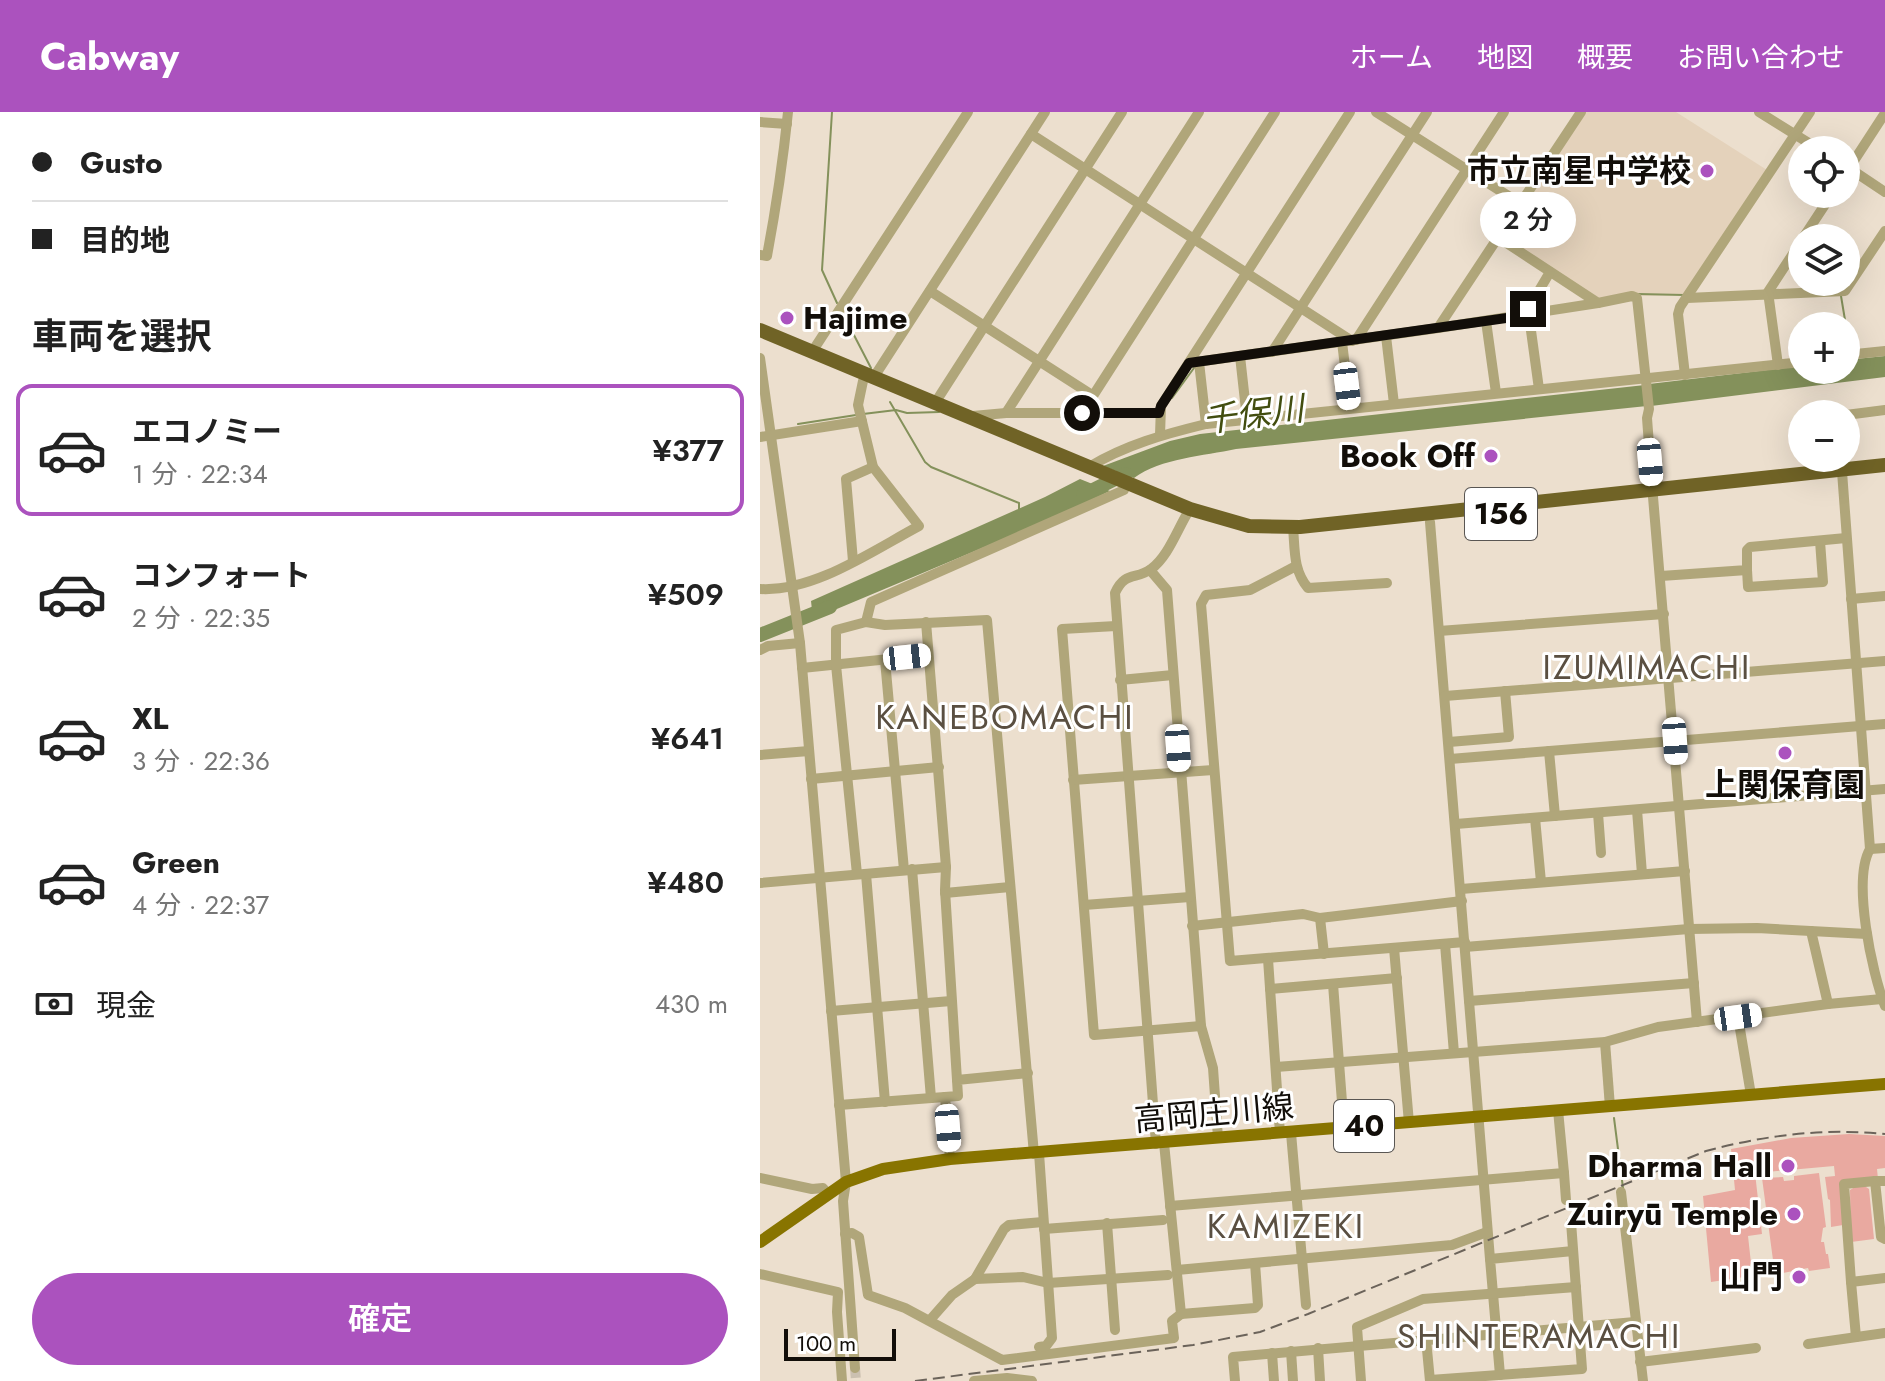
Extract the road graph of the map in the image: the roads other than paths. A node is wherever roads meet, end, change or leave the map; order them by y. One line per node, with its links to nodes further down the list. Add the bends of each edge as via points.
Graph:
1 (968, 112): 50 (street)
2 (1045, 112): 16 (street)
3 (1122, 112): 21 (street)
4 (1199, 112): 26 (street)
5 (1275, 112): 31 (street)
6 (1350, 112): 35 (street)
7 (1376, 112): 18 (street)
8 (1427, 112): 18 (street)
9 (1504, 112): 22 (street)
10 (1581, 112): 25 (street)
11 (1759, 112): 17 (street)
12 (1810, 112): 17 (street)
13 (1884, 116): 20 (street)
14 (787, 118): 15 (street); 28 (street)
15 (760, 122)
16 (1031, 134): 21 (street); 36 (street)
17 (1795, 134): 19 (street); 38 (street)
18 (1412, 135): 22 (street); 40 (street)
19 (1798, 136)
20 (1860, 150)
21 (1086, 169): 26 (street); 43 (street)
22 (1466, 170): 25 (street); 48 (street)
23 (1860, 177): 24 (street)
24 (1885, 192)
25 (1521, 204): 30 (street)
26 (1139, 205): 31 (street); 55 (street)
27 (760, 214): 28 (street)
28 (775, 215): 32 (street, via 767,256)
29 (1885, 231): 37 (street, via 1845,291)
30 (1499, 238): 34 (street); 44 (street)
31 (1193, 239): 35 (street); 64 (street)
32 (760, 255)
33 (1788, 262): 37 (street)
34 (1550, 272): 39 (street); 41 (street)
35 (1246, 273): 40 (street); 56 (street)
36 (930, 291): 43 (street); 60 (street)
37 (1768, 294): 38 (street); 58 (street)
38 (1690, 295): 59 (street, via 1678,314)
39 (1598, 303): 41 (street); 61 (street, via 1637,298)
40 (1300, 309): 48 (street); 51 (street)
41 (1528, 315): 42 (street); 62 (street)
42 (1486, 321): 44 (street); 63 (street)
43 (984, 327): 55 (street); 65 (street)
44 (1438, 328): 46 (street)
45 (760, 330): 50 (highway, 156)
46 (1386, 336): 48 (street); 66 (street)
47 (760, 339): 60 (highway, 156)
48 (1350, 341): 51 (street); 67 (street)
49 (1885, 351): 52 (street)
50 (812, 352): 60 (highway, 156)
51 (1272, 352): 53 (street)
52 (1860, 354)
53 (1240, 356): 56 (street); 75 (street)
54 (760, 358): 69 (street)
55 (1039, 361): 64 (street); 70 (street)
56 (1194, 362): 72 (street); 77 (street)
57 (1788, 364): 58 (street)
58 (1778, 365): 59 (street)
59 (1685, 375): 61 (street)
60 (869, 379): 65 (highway, 156); 76 (street, via 858,405); 83 (highway, 156)
61 (1646, 381): 62 (street); 89 (street)
62 (1539, 389): 63 (street)
63 (1496, 393): 66 (street)
64 (1092, 395): 71 (street)
65 (935, 403): 74 (highway, 156)
66 (1394, 404): 67 (street)
67 (1350, 408): 75 (street)
68 (1885, 410): 73 (street)
69 (764, 412): 79 (street)
70 (1006, 413): 71 (street); 74 (street)
71 (1082, 413): 72 (street)
72 (1159, 413): 78 (street)
73 (1860, 413)
74 (971, 416): 83 (highway, 156)
75 (1247, 419): 77 (street)
76 (862, 421): 79 (street); 81 (street)
77 (1206, 424): 78 (street)
78 (1160, 435): 83 (street, via 1104,457)
79 (766, 436): 101 (street)
80 (1885, 465): 82 (highway, 156)
81 (873, 467): 95 (street, via 846,479); 95 (street, via 919,526)
82 (1860, 467)
83 (1089, 470): 88 (highway, 156)
84 (1860, 470): 87 (highway, 156)
85 (1812, 472): 89 (highway, 156)
86 (1841, 472): 93 (street)
87 (1885, 472)
88 (1124, 487): 90 (highway, 156); 106 (street, via 871,602)
89 (1653, 494): 91 (highway, 156); 92 (highway, 156); 99 (street)
90 (1188, 512): 92 (highway, 156, via 1246,533); 97 (street)
91 (1430, 522): 92 (highway, 156); 109 (street)
92 (1294, 532): 96 (street)
93 (1846, 538): 94 (street); 104 (street)
94 (1820, 541): 98 (street, via 1750,547); 98 (street, via 1823,582 1748,587)
95 (853, 561): 101 (street)
96 (1296, 566): 100 (street, via 1308,588); 132 (street, via 1250,590 1206,595 1201,604)
97 (1150, 570): 108 (street, via 1120,583 1115,593); 118 (street, via 1167,590)
98 (1747, 570): 99 (street)
99 (1661, 576): 105 (street)
100 (1387, 583)
101 (794, 587): 102 (street); 110 (street)
102 (760, 589)
103 (1885, 596): 104 (street)
104 (1851, 599): 115 (street)
105 (1664, 614): 109 (street); 119 (street)
106 (866, 622): 107 (street); 116 (street, via 836,630)
107 (926, 622): 112 (street); 158 (street, via 987,620)
108 (1116, 626): 120 (street); 138 (street, via 1062,629)
109 (1439, 631): 122 (street)
110 (799, 638): 111 (street); 117 (street)
111 (760, 650)
112 (928, 655): 113 (street); 131 (street)
113 (885, 660): 116 (street); 133 (street)
114 (1885, 661): 115 (street)
115 (1856, 663): 119 (street); 124 (street)
116 (836, 665): 117 (street); 135 (street)
117 (802, 668): 127 (street)
118 (1173, 675): 120 (street); 134 (street)
119 (1669, 677): 121 (street); 125 (street)
120 (1120, 680): 136 (street)
121 (1505, 691): 122 (street); 126 (street, via 1509,737)
122 (1445, 696): 126 (street)
123 (1885, 724): 124 (street)
124 (1861, 725): 125 (street); 140 (street)
125 (1675, 741): 128 (street); 141 (street)
126 (1449, 742): 130 (street)
127 (809, 751): 129 (street); 137 (street)
128 (1549, 751): 130 (street); 144 (street)
129 (760, 755)
130 (1450, 759): 146 (street)
131 (939, 767): 133 (street); 150 (street)
132 (1213, 770): 134 (street); 166 (street)
133 (894, 771): 135 (street); 151 (street)
134 (1180, 773): 136 (street); 161 (street)
135 (848, 776): 137 (street); 153 (street)
136 (1127, 777): 138 (street); 162 (street)
137 (811, 779): 155 (street)
138 (1073, 780): 164 (street)
139 (1885, 789): 140 (street)
140 (1866, 790): 141 (street); 148 (street)
141 (1680, 807): 142 (street); 152 (street)
142 (1637, 810): 143 (street); 154 (street)
143 (1598, 813): 144 (street); 149 (street)
144 (1555, 816): 145 (street)
145 (1535, 818): 146 (street); 156 (street)
146 (1456, 824): 159 (street)
147 (1885, 848): 148 (street)
148 (1870, 849): 170 (street, via 1862,885)
149 (1601, 853)
150 (946, 867): 151 (street); 160 (street)
151 (908, 870): 153 (street); 183 (street)
152 (1685, 871): 154 (street); 168 (street)
153 (862, 874): 155 (street); 186 (street)
154 (1642, 874): 156 (street)
155 (819, 878): 157 (street); 187 (street)
156 (1541, 882): 159 (street)
157 (760, 883)
158 (1010, 887): 160 (street); 198 (street)
159 (1461, 889): 163 (street)
160 (945, 893): 181 (street)
161 (1190, 897): 162 (street); 167 (street)
162 (1136, 901): 164 (street); 191 (street)
163 (1462, 901): 165 (street); 172 (street)
164 (1084, 905): 191 (street, via 1094,1035)
165 (1320, 918): 166 (street, via 1303,914); 174 (street)
166 (1228, 922): 167 (street); 175 (street, via 1230,961)
167 (1192, 926): 190 (street)
168 (1689, 929): 169 (street); 172 (street); 178 (street)
169 (1811, 931): 170 (street); 185 (street)
170 (1867, 934): 177 (street)
171 (1445, 944): 172 (street); 173 (street); 194 (street)
172 (1465, 944): 182 (street)
173 (1394, 948): 174 (street); 176 (street)
174 (1324, 954): 175 (street)
175 (1268, 959): 180 (street)
176 (1397, 978): 179 (street); 195 (street)
177 (1882, 980): 184 (street)
178 (1694, 983): 182 (street); 189 (street)
179 (1333, 984): 180 (street); 196 (street)
180 (1270, 989): 197 (street)
181 (951, 1001): 183 (street); 199 (street)
182 (1469, 1001): 193 (street)
183 (922, 1003): 186 (street); 203 (street)
184 (1884, 1003): 185 (street)
185 (1828, 1004): 188 (street)
186 (877, 1007): 187 (street); 204 (street)
187 (831, 1011): 205 (street)
188 (1738, 1017): 189 (street); 201 (street)
189 (1697, 1022): 192 (street)
190 (1201, 1026): 191 (street); 212 (street, via 1213,1068)
191 (1147, 1031): 213 (street)
192 (1605, 1042): 193 (street); 206 (street)
193 (1473, 1051): 194 (street); 208 (street)
194 (1454, 1053): 195 (street)
195 (1404, 1058): 196 (street); 209 (street)
196 (1339, 1062): 197 (street); 210 (street)
197 (1276, 1067): 211 (street)
198 (1028, 1073): 199 (street); 214 (street)
199 (957, 1080): 202 (street, via 958,1096)
200 (1885, 1084): 201 (main road, 高岡庄川線 / 40)
201 (1751, 1095): 206 (main road, 高岡庄川線 / 40)
202 (945, 1097): 203 (street); 215 (street)
203 (931, 1098): 204 (street)
204 (885, 1102): 205 (street)
205 (839, 1105): 220 (street)
206 (1610, 1107): 207 (main road, 高岡庄川線 / 40)
207 (1558, 1110): 208 (main road, 高岡庄川線 / 40); 216 (street)
208 (1478, 1118): 209 (main road, 高岡庄川線 / 40); 218 (street)
209 (1409, 1123): 210 (main road, 高岡庄川線 / 40)
210 (1344, 1128): 211 (main road, 高岡庄川線 / 40)
211 (1286, 1133): 212 (main road, 高岡庄川線 / 40); 223 (street)
212 (1218, 1138): 213 (main road, 高岡庄川線 / 40)
213 (1160, 1144): 214 (main road, 高岡庄川線 / 40); 225 (street)
214 (1036, 1153): 215 (main road, 高岡庄川線 / 40); 229 (street)
215 (950, 1159): 220 (main road, 高岡庄川線 / 40, via 883,1169)
216 (1564, 1173): 218 (street); 224 (street)
217 (760, 1178): 222 (street, via 823,1188)
218 (1483, 1181): 223 (street); 230 (street)
219 (1880, 1181): 232 (street); 243 (street, via 1844,1184)
220 (846, 1182): 222 (main road, 高岡庄川線 / 40); 231 (street)
221 (1621, 1192): 250 (street)
222 (827, 1193): 233 (main road, 高岡庄川線 / 40)
223 (1295, 1197): 225 (street); 235 (street)
224 (1566, 1200)
225 (1170, 1206): 238 (street)
226 (1163, 1220): 228 (street)
227 (1571, 1222): 234 (street)
228 (1107, 1223): 229 (street); 242 (street)
229 (1044, 1225): 241 (street, via 1009,1225); 244 (street)
230 (1487, 1232): 235 (street, via 1452,1245); 236 (street)
231 (845, 1234): 249 (street, via 859,1237 868,1295); 265 (street)
232 (1885, 1239)
233 (760, 1242)
234 (1573, 1251): 236 (street); 245 (street)
235 (1302, 1258): 237 (street); 247 (street)
236 (1490, 1259): 246 (street)
237 (1255, 1263): 238 (street); 248 (street, via 1255,1308)
238 (1172, 1272): 242 (street); 248 (street)
239 (760, 1274): 269 (street, via 838,1292)
240 (1885, 1278): 243 (street)
241 (975, 1279): 244 (street, via 1023,1277); 249 (street)
242 (1111, 1279): 244 (street); 252 (street)
243 (1851, 1282): 255 (street)
244 (1048, 1283): 259 (street, via 1052,1338)
245 (1576, 1287): 246 (street); 251 (street)
246 (1493, 1293): 254 (street); 258 (street, via 1423,1299 1357,1327)
247 (1306, 1305)
248 (1181, 1314): 249 (street, via 1172,1321 1174,1338 1002,1360)
249 (930, 1320)
250 (1635, 1322): 251 (street); 264 (street)
251 (1579, 1328): 254 (street); 266 (street, via 1582,1369)
252 (1115, 1330)
253 (1885, 1333): 255 (street)
254 (1497, 1334): 256 (street); 266 (street)
255 (1856, 1337): 257 (street)
256 (1426, 1339): 258 (street); 277 (street)
257 (1808, 1344)
258 (1359, 1345): 260 (street); 276 (street)
259 (1039, 1347)
260 (1318, 1348): 262 (street); 275 (street)
261 (1756, 1348): 264 (street)
262 (1291, 1351): 263 (street); 274 (street)
263 (1272, 1353): 272 (street, via 1233,1357); 273 (street)
264 (1640, 1362): 278 (street)
265 (855, 1368)
266 (1500, 1375): 277 (street)
267 (989, 1380): 268 (street); 270 (street)
268 (1019, 1380): 271 (street)
269 (842, 1381)
270 (974, 1381)
271 (1032, 1381)
272 (1235, 1381)
273 (1274, 1381)
274 (1293, 1381)
275 (1320, 1381)
276 (1361, 1381)
277 (1430, 1381)
278 (1643, 1381)

